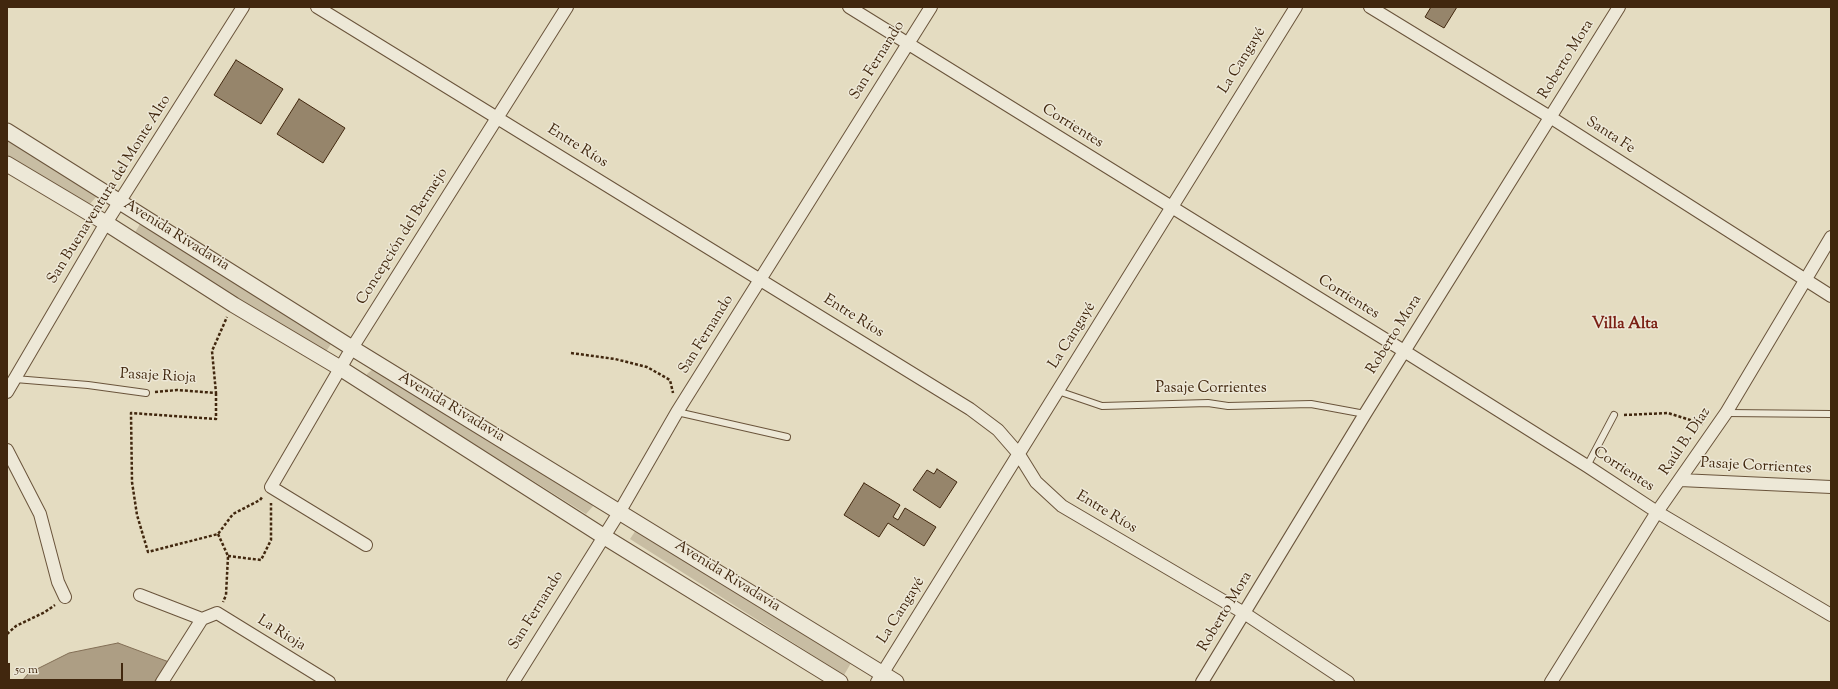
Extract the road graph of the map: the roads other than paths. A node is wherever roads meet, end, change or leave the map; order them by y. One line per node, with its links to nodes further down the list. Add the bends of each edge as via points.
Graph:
1 (242, 7): 14 (street, San Buenaventura del Monte Alto)
2 (317, 7): 10 (street, Entre Ríos)
3 (567, 7): 10 (street, Concepción del Bermejo)
4 (849, 7): 9 (street, Corrientes)
5 (931, 7): 9 (street, San Fernando)
6 (1296, 7): 15 (street, La Cangayé)
7 (1370, 7): 11 (street, Santa Fe)
8 (1619, 7): 11 (street, Roberto Mora)
9 (908, 43): 15 (street, Corrientes); 18 (street, San Fernando)
10 (497, 116): 18 (street, Entre Ríos); 21 (street, Concepción del Bermejo)
11 (1550, 117): 19 (street, Santa Fe); 22 (street, Roberto Mora)
12 (7, 131): 14 (street, Avenida Rivadavia)
13 (7, 164): 16 (street, Avenida Rivadavia)
14 (121, 201): 16 (street, San Buenaventura del Monte Alto); 21 (street, Avenida Rivadavia)
15 (1171, 208): 22 (street, Corrientes); 25 (street, La Cangayé)
16 (106, 223): 23 (street, Avenida Rivadavia, via 234,305); 24 (street, San Buenaventura del Monte Alto)
17 (1831, 237): 19 (street, Raúl B. Díaz)
18 (762, 280): 28 (street, San Fernando); 35 (street, Entre Ríos, via 970,409 998,430)
19 (1805, 280): 20 (street, Santa Fe); 29 (street, Raúl B. Díaz)
20 (1831, 296)
21 (352, 348): 23 (street, Concepción del Bermejo); 39 (street, Avenida Rivadavia)
22 (1404, 351): 30 (street, Roberto Mora); 36 (street, Corrientes)
23 (340, 368): 41 (street, Avenida Rivadavia); 42 (street, Concepción del Bermejo, via 271,487)
24 (11, 380): 26 (street, San Buenaventura del Monte Alto); 27 (lane, Pasaje Rioja, via 88,385)
25 (1058, 391): 30 (lane, Pasaje Corrientes, via 1102,406 1311,404); 35 (street, La Cangayé)
26 (7, 392)
27 (146, 393)
28 (677, 412): 33 (lane); 39 (street, San Fernando)
29 (1726, 412): 31 (lane); 37 (street, Raúl B. Díaz)
30 (1365, 414): 45 (street, Roberto Mora)
31 (1831, 414)
32 (1614, 416): 36 (lane)
33 (786, 437)
34 (7, 450): 44 (street, via 40,514 58,582)
35 (1018, 454): 45 (street, Entre Ríos, via 1036,482 1062,506); 48 (street, La Cangayé)
36 (1588, 466): 40 (street, Corrientes)
37 (1680, 480): 38 (street, Pasaje Corrientes); 40 (street, Raúl B. Díaz)
38 (1831, 487)
39 (620, 511): 41 (street, San Fernando); 48 (street, Avenida Rivadavia)
40 (1657, 512): 46 (street, Corrientes); 56 (street, Raúl B. Díaz)
41 (603, 536): 51 (street, San Fernando); 52 (street, Avenida Rivadavia)
42 (366, 545)
43 (140, 595): 47 (street)
44 (65, 597)
45 (1244, 613): 54 (street, Roberto Mora); 55 (street, Entre Ríos)
46 (1831, 615)
47 (202, 619): 49 (street); 50 (street, La Rioja, via 217,613)
48 (880, 678): 53 (street, Avenida Rivadavia)
49 (162, 682)
50 (329, 682)
51 (513, 682)
52 (840, 682)
53 (896, 682)
54 (1202, 682)
55 (1348, 682)
56 (1551, 682)

